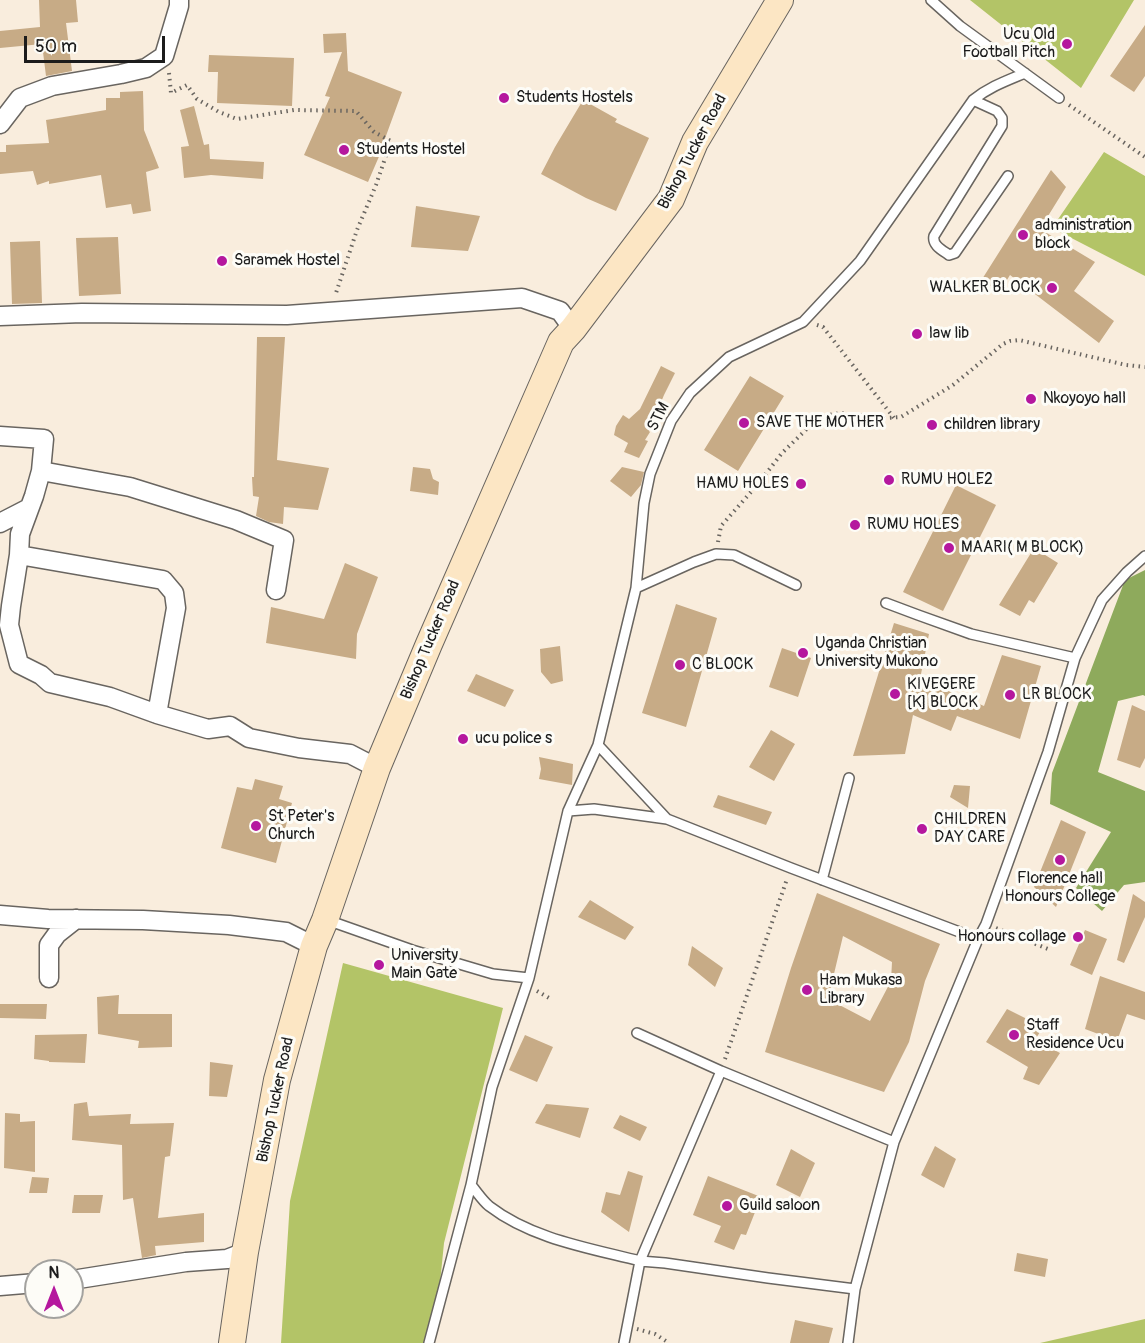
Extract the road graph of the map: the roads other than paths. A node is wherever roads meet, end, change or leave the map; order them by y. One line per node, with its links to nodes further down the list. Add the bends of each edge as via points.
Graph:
1 (179, 0): 7 (street, via 164,56 146,68 52,86 20,98)
2 (780, 0): 10 (main road, Bishop Tucker Road, via 695,142 671,200)
3 (931, 0): 4 (lane)
4 (1025, 73): 5 (lane); 6 (lane, via 997,84)
5 (1059, 98)
6 (973, 100): 8 (lane, via 996,111 1002,126 934,236 934,244 949,255 956,253); 18 (lane, STM, via 860,261 803,322 729,357 690,393 671,421 650,474)
7 (0, 124)
8 (1008, 176)
9 (0, 316): 10 (street, via 287,315 522,298 560,311)
10 (573, 329): 24 (main road, Bishop Tucker Road, via 561,342)
11 (0, 436): 12 (street, via 44,439)
12 (41, 471): 13 (street); 19 (street, via 130,487 236,520 284,540)
13 (29, 508): 14 (street); 15 (street, via 20,534)
14 (0, 523)
15 (19, 555): 22 (street, via 9,624 19,664 50,683 110,697); 22 (street, via 163,580 174,593 177,608)
16 (1145, 556): 21 (lane, via 1102,600)
17 (796, 585): 18 (lane, via 734,555 716,554)
18 (636, 588): 23 (lane, STM)
19 (276, 590)
20 (886, 603): 21 (lane, via 971,634)
21 (1075, 658): 32 (lane, via 1048,753)
22 (157, 714): 24 (street, via 208,729 230,726 249,738 350,754)
23 (598, 745): 26 (lane, STM); 27 (lane)
24 (377, 768): 31 (main road, Bishop Tucker Road)
25 (849, 778): 28 (lane)
26 (568, 811): 27 (lane, via 594,809); 35 (lane, STM)
27 (667, 819): 28 (lane)
28 (822, 880): 32 (lane)
29 (0, 915): 30 (street)
30 (76, 919): 33 (street, via 228,925 286,932); 34 (street, via 49,945)
31 (325, 920): 33 (main road, Bishop Tucker Road); 35 (lane, via 493,974)
32 (978, 939): 38 (lane)
33 (314, 946): 40 (main road, Bishop Tucker Road, via 277,1080)
34 (49, 978)
35 (529, 978): 39 (lane, STM, via 492,1087)
36 (637, 1033): 37 (lane)
37 (721, 1071): 38 (lane); 41 (lane)
38 (894, 1142): 45 (lane)
39 (471, 1185): 41 (lane, via 488,1205 541,1234); 47 (lane, STM)
40 (245, 1252): 42 (street, via 227,1259); 46 (main road, Bishop Tucker Road)
41 (640, 1261): 45 (lane); 48 (lane)
42 (84, 1278)
43 (24, 1284): 44 (street)
44 (0, 1286)
45 (855, 1289): 49 (lane)
46 (232, 1343)
47 (429, 1343)
48 (624, 1343)
49 (848, 1343)

